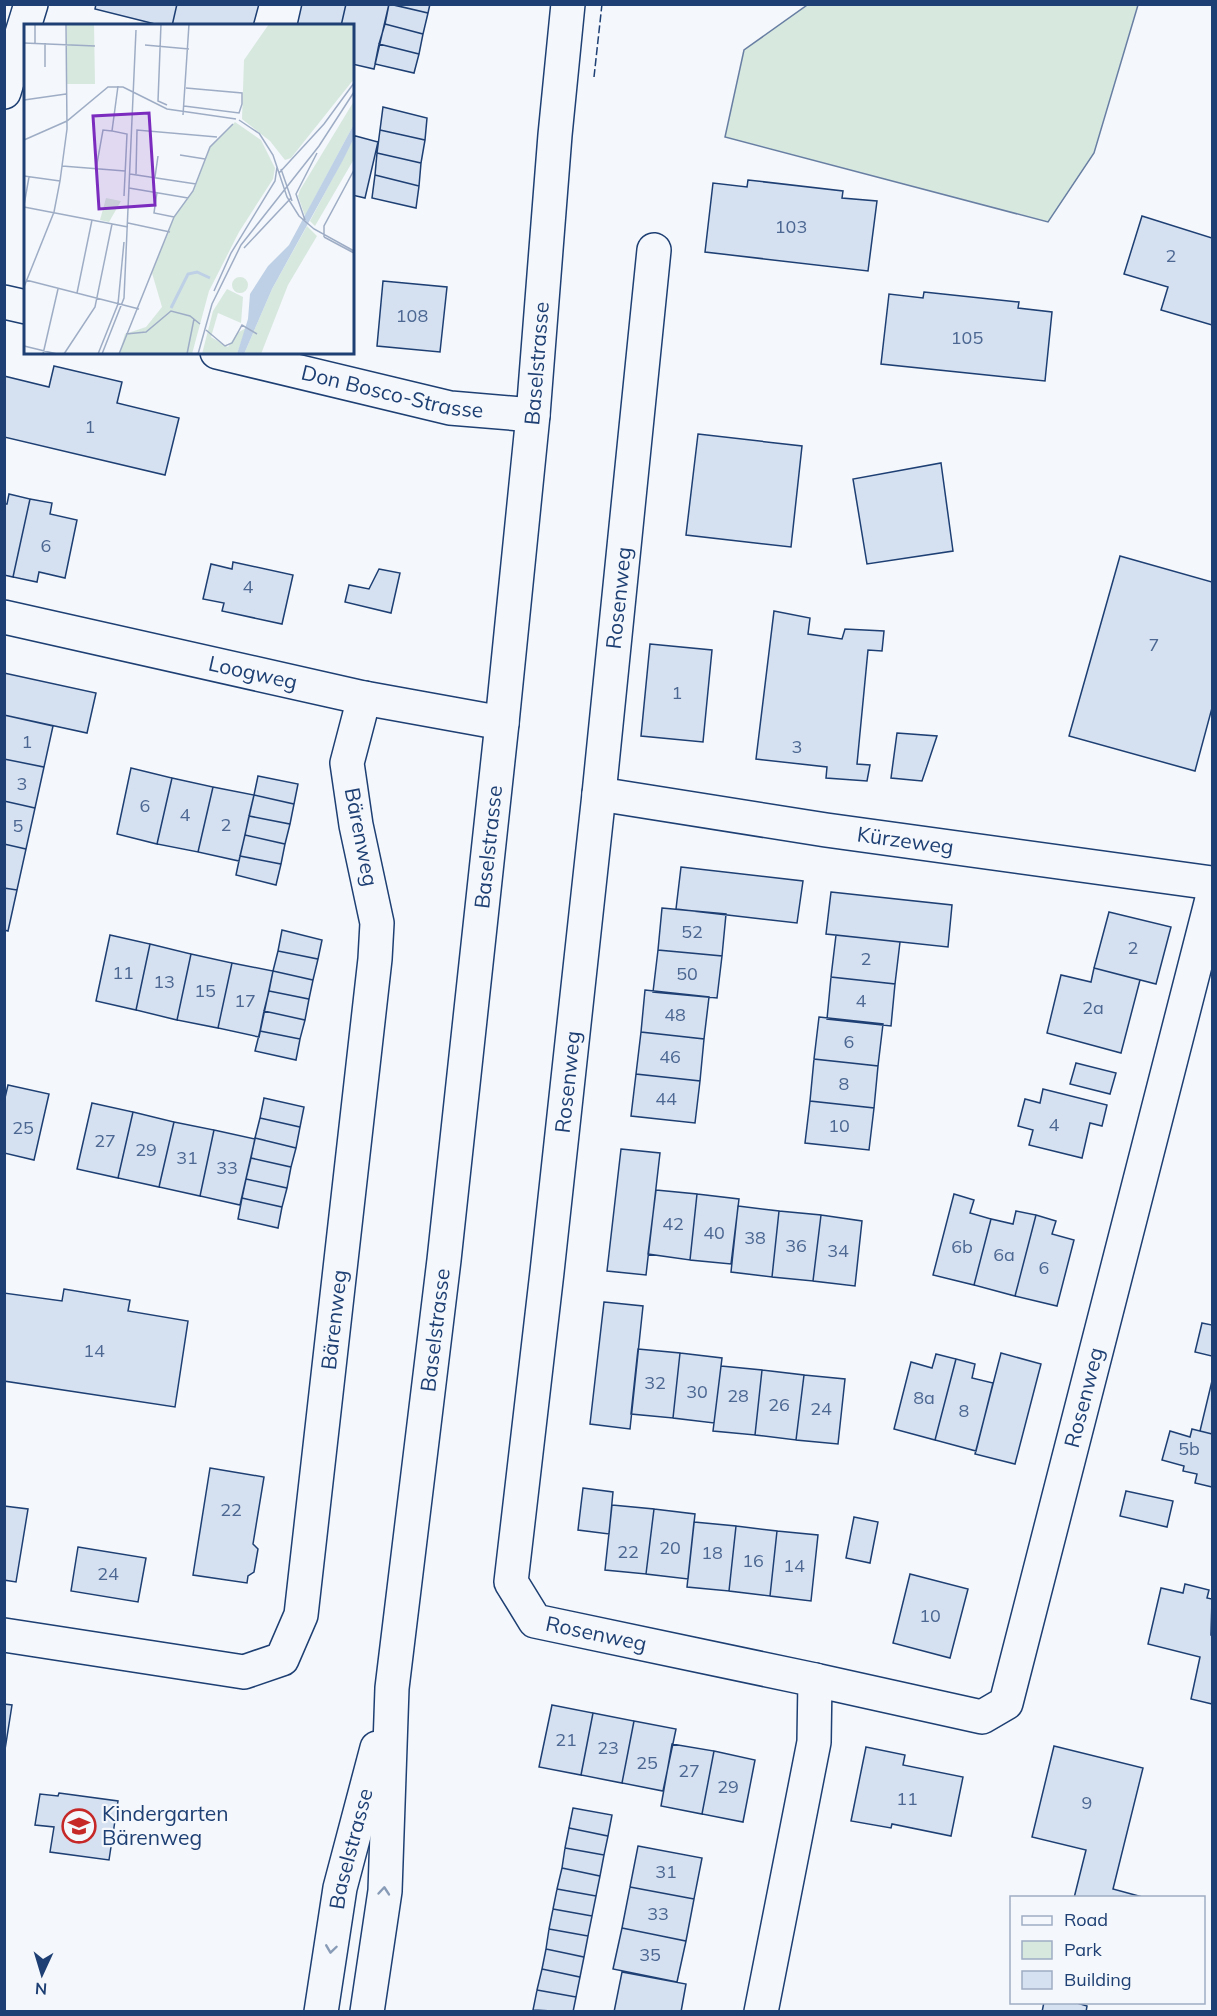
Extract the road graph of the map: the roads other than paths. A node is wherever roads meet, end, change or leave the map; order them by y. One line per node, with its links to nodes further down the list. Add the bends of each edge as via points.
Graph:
1 (30, 4): 4 (street)
2 (568, 4): 10 (street, Baselstrasse)
3 (24, 24): 5 (street)
4 (24, 24)
5 (4, 92)
6 (654, 250): 14 (street, Rosenweg)
7 (4, 302): 8 (street)
8 (24, 307)
9 (225, 354): 10 (street, Don Bosco-Strasse, via 450,408)
10 (533, 415): 13 (street, Baselstrasse)
11 (4, 617): 12 (street, Loogweg)
12 (364, 698): 13 (street, Loogweg); 17 (street, Bärenweg, via 347,763 377,923 375,959 301,1615 282,1659 244,1672)
13 (502, 723): 19 (street, Baselstrasse)
14 (599, 794): 15 (street, Kürzeweg, via 826,830); 18 (street, Rosenweg, via 511,1582 535,1621)
15 (1212, 883)
16 (1212, 899): 18 (street, Rosenweg, via 1006,1703 982,1717)
17 (4, 1635)
18 (815, 1680): 22 (street, via 814,1742)
19 (393, 1688): 20 (street, Baselstrasse, one-way to 20, via 340,1888); 21 (street, Baselstrasse, one-way to 19, via 385,1891)
20 (321, 2012)
21 (367, 2012)
22 (760, 2012)

